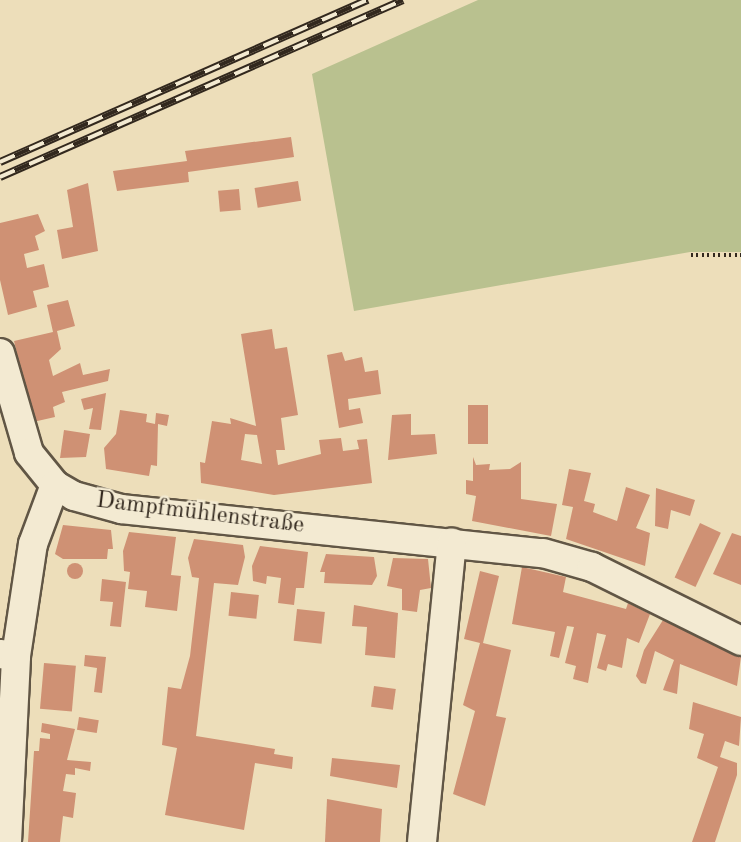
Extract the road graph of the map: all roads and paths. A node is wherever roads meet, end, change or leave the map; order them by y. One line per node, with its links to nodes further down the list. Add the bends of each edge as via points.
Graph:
1 (691, 255): 2 (path)
2 (741, 255)
3 (0, 353): 4 (street, via 29,453)
4 (55, 485): 5 (street, Dampfmühlenstraße, via 121,509); 7 (street, via 33,544)
5 (452, 543): 6 (street, Dampfmühlenstraße, via 543,553 592,567); 9 (street)
6 (741, 641)
7 (8, 655): 8 (street)
8 (7, 842)
9 (422, 842)

